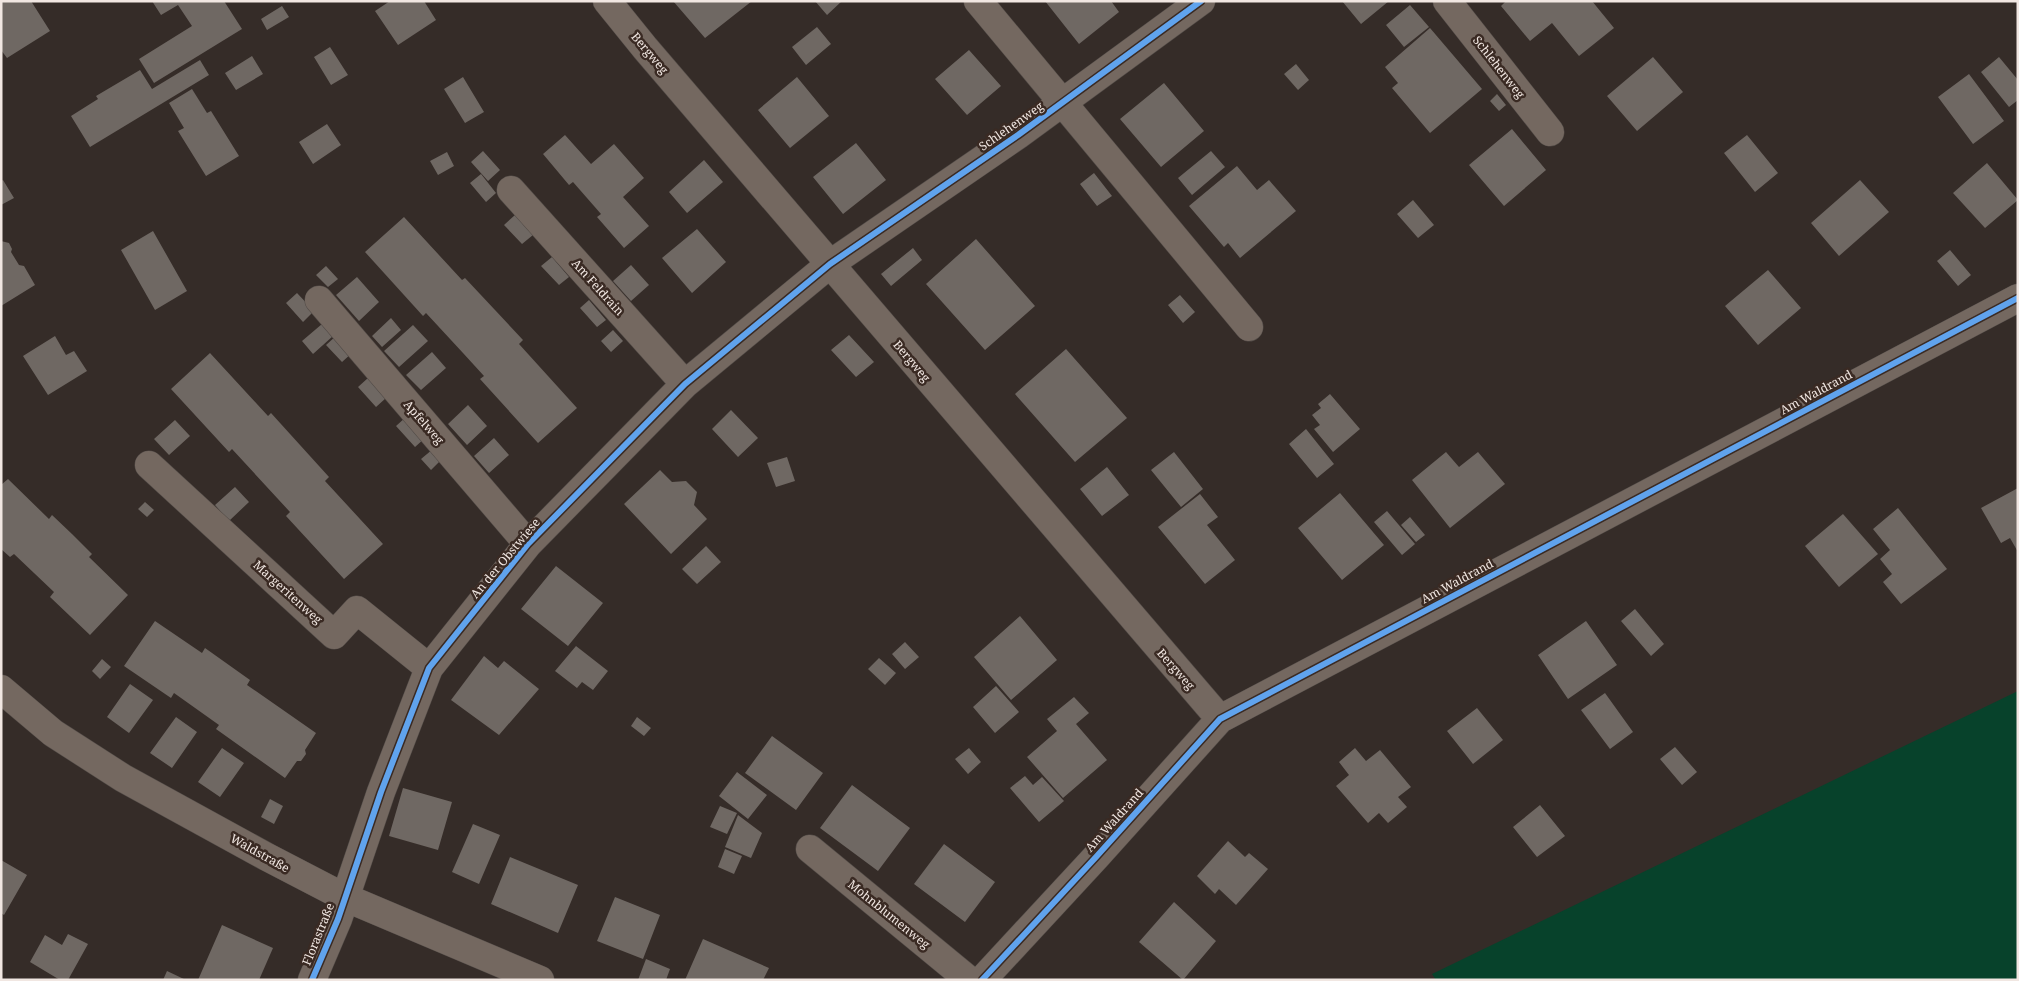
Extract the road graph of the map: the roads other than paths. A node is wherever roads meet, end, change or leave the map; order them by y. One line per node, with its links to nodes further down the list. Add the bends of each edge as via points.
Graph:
1 (607, 1): 8 (street, Bergweg)
2 (978, 1): 5 (street, Schlehenweg)
3 (1201, 1): 5 (street, Schlehenweg)
4 (1447, 1): 6 (street, Schlehenweg)
5 (1063, 102): 8 (street, Schlehenweg); 11 (street, Schlehenweg)
6 (1550, 132)
7 (511, 190): 12 (street, Am Feldrain)
8 (830, 264): 12 (street, An der Obstwiese); 17 (street, Bergweg)
9 (2018, 298): 17 (street, Am Waldrand)
10 (319, 300): 14 (street, Apfelweg)
11 (1249, 326)
12 (685, 384): 14 (street, An der Obstwiese)
13 (149, 465): 15 (street, Margeritenweg, via 334,635 357,610)
14 (528, 544): 15 (street, An der Obstwiese)
15 (430, 668): 19 (street, An der Obstwiese)
16 (1, 689): 19 (street, Waldstraße, via 53,734 123,778)
17 (1220, 719): 23 (street, Am Waldrand)
18 (810, 849): 22 (street, Mohnblumenweg)
19 (344, 897): 20 (street, Florastraße); 21 (street, Waldstraße)
20 (312, 980)
21 (540, 980)
22 (969, 980)
23 (982, 980)

